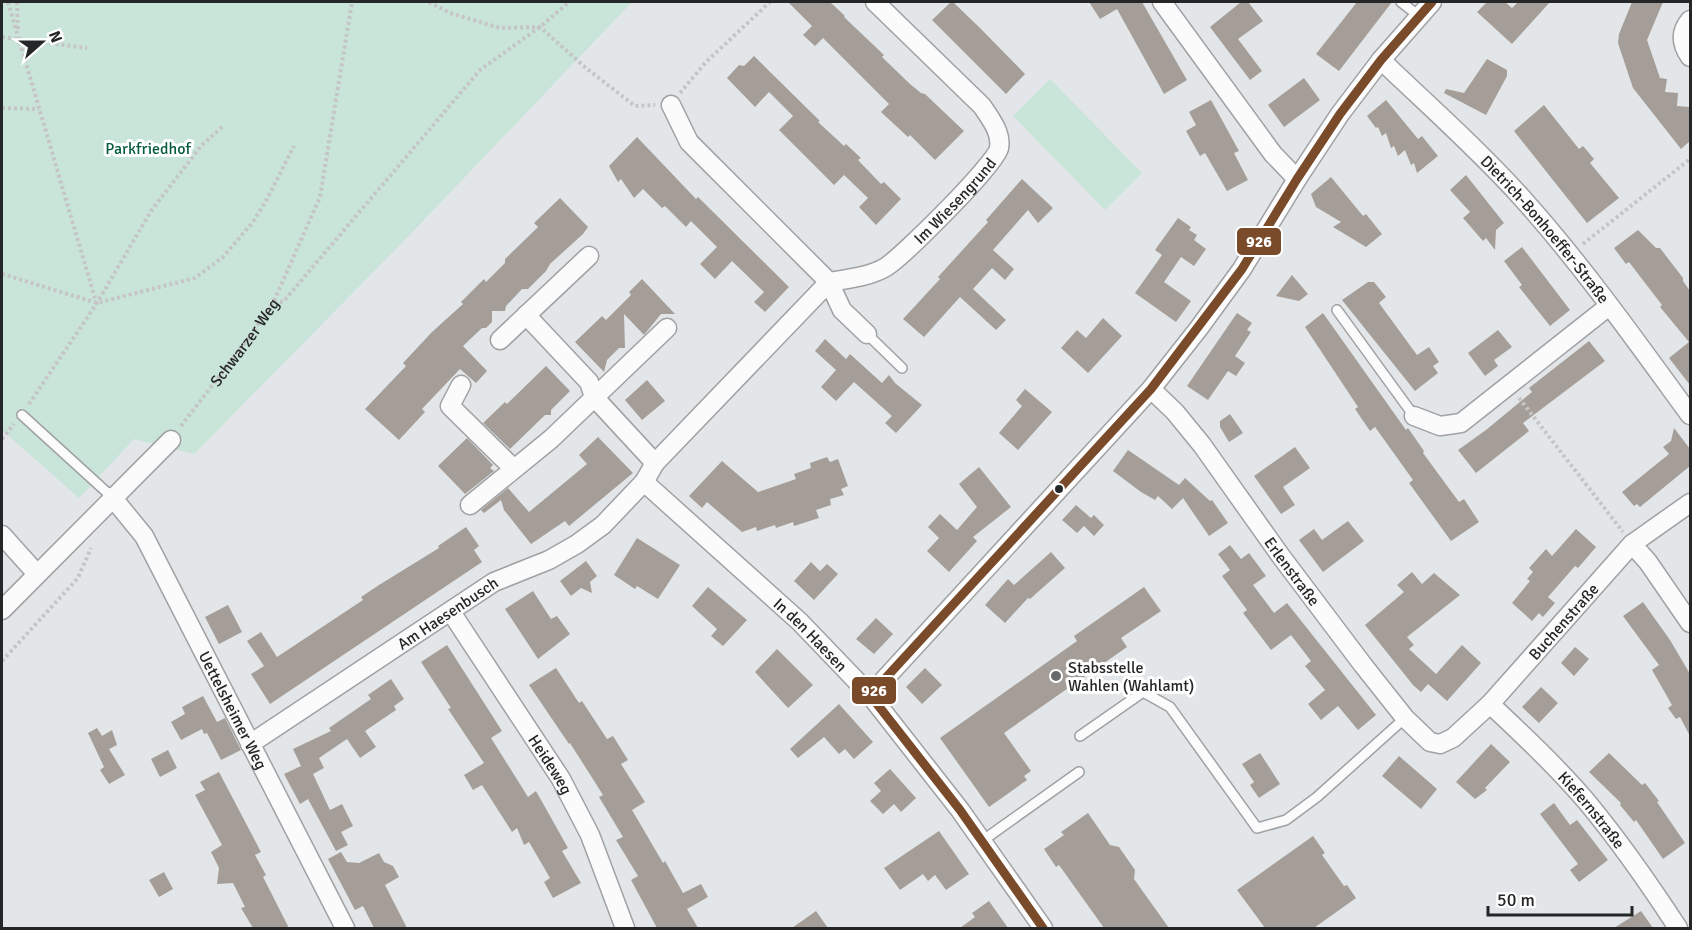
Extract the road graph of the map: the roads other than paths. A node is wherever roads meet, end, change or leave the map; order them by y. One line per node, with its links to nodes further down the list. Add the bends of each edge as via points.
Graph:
1 (875, 2): 12 (street, Im Wiesengrund, via 982,106 996,127 999,148 987,167 902,255 884,268)
2 (1162, 2): 10 (street, via 1273,154)
3 (1401, 2): 5 (lane)
4 (1432, 2): 5 (street)
5 (1419, 16): 8 (street)
6 (1690, 20): 7 (street, via 1682,35)
7 (1690, 57)
8 (1381, 60): 10 (street); 13 (street, Dietrich-Bonhoeffer-Straße, via 1521,197)
9 (671, 105): 12 (street, via 689,142)
10 (1297, 179): 21 (street, via 1242,269)
11 (589, 256): 15 (street)
12 (829, 282): 17 (street, via 842,310); 27 (street)
13 (1609, 306): 24 (street, Dietrich-Bonhoeffer-Straße); 25 (street, via 1461,423 1440,426)
14 (1338, 310): 25 (lane)
15 (526, 315): 18 (street); 22 (street, via 589,382)
16 (667, 328): 22 (street)
17 (867, 334): 19 (lane)
18 (500, 340)
19 (902, 368)
20 (461, 385): 28 (street, via 450,406)
21 (1151, 389): 39 (street); 41 (street, Erlenstraße, via 1202,445 1280,555)
22 (594, 397): 27 (street); 28 (street)
23 (22, 415): 30 (lane)
24 (1690, 415)
25 (1414, 416)
26 (171, 440): 30 (street)
27 (655, 463): 29 (street)
28 (514, 469): 32 (street)
29 (644, 482): 37 (street, Am Haesenbusch, via 603,525 577,544 494,582); 39 (street, In den Haesen, via 800,622)
30 (112, 497): 35 (street); 43 (street, Uettelsheimer Weg, via 144,536)
31 (1690, 503): 34 (street, Buchenstraße)
32 (470, 505)
33 (2, 535): 35 (street)
34 (1632, 544): 38 (street); 40 (street, Buchenstraße)
35 (37, 574): 36 (street)
36 (2, 609)
37 (451, 612): 43 (street, Am Haesenbusch); 48 (street, Heideweg, via 561,779 590,835)
38 (1690, 622)
39 (870, 695): 46 (street, In den Haesen)
40 (1490, 704): 44 (street, Buchenstraße, via 1453,738); 50 (street, Kiefernstraße, via 1587,802 1648,881)
41 (1405, 718): 42 (lane, via 1317,797 1286,820 1257,828 1170,707 1143,692); 44 (street, Erlenstraße, via 1430,742)
42 (1080, 736)
43 (250, 744): 47 (street, Uettelsheimer Weg)
44 (1440, 744)
45 (1079, 772): 46 (lane)
46 (982, 841): 49 (street, In den Haesen)
47 (345, 928)
48 (625, 928)
49 (1043, 928)
50 (1678, 928)

